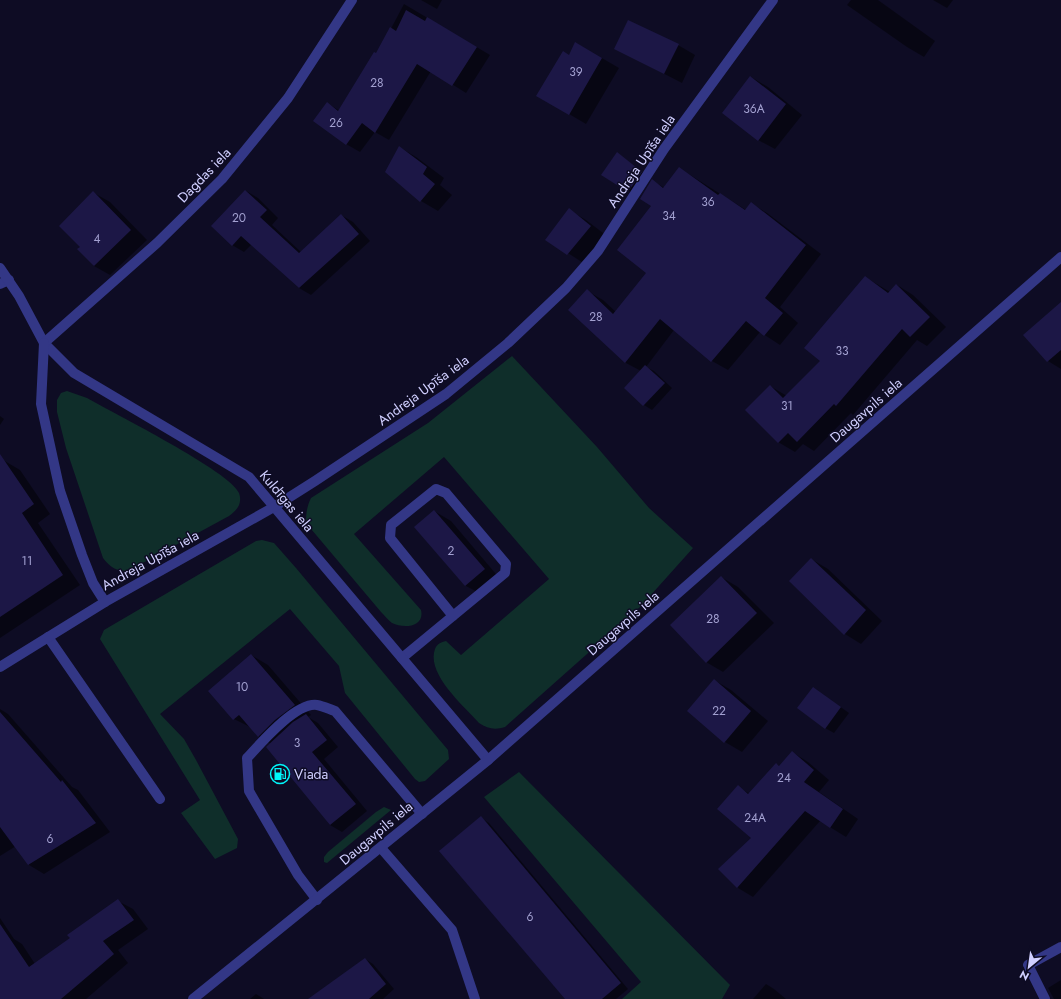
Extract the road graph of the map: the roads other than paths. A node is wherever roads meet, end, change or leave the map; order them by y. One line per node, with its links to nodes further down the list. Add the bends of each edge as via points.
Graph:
1 (352, 0): 6 (street, Dagdas iela, via 288,98 222,179 157,243)
2 (773, 0): 7 (street, Andreja Upīša iela, via 664,150 598,251 566,288 508,343 446,394)
3 (1061, 257): 13 (street, Daugavpils iela)
4 (0, 268): 5 (street, Kuldīgas iela)
5 (4, 282): 6 (street, Kuldīgas iela, via 19,296)
6 (44, 343): 7 (street, Kuldīgas iela, via 74,373 249,476); 8 (street, via 41,404 60,491 82,555)
7 (274, 507): 8 (street, Andreja Upīša iela); 11 (street, Kuldīgas iela)
8 (105, 602): 10 (street, Andreja Upīša iela)
9 (453, 616): 9 (street, via 505,573 506,564 446,492 436,489 391,526 390,538); 11 (street)
10 (48, 637): 12 (street, Andreja Upīša iela); 14 (street)
11 (402, 658): 13 (street, Kuldīgas iela)
12 (0, 667)
13 (488, 760): 15 (street, Daugavpils iela)
14 (160, 799)
15 (422, 814): 16 (street, Daugavpils iela); 17 (street, via 335,711 316,704 296,710 248,758 249,791 298,875)
16 (381, 848): 17 (street, Daugavpils iela); 20 (street, via 452,930)
17 (317, 900): 19 (street, Daugavpils iela)
18 (1061, 947): 21 (street, via 1028,965)
19 (199, 997)
20 (475, 999)
21 (1045, 999)

